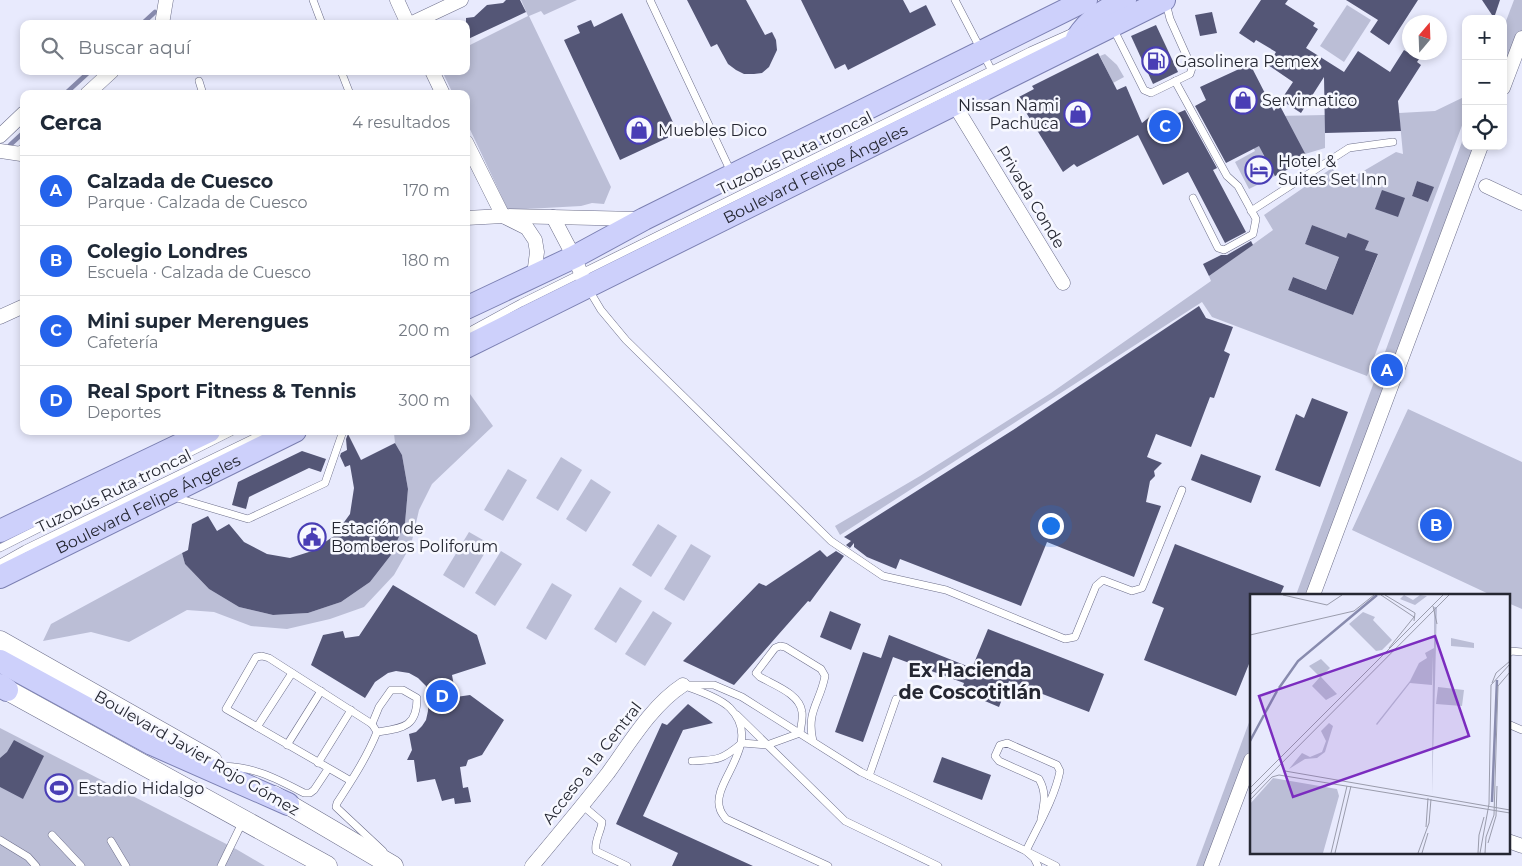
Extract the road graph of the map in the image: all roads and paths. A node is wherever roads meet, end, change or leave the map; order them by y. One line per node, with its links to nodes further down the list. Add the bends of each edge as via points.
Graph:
1 (166, 0): 11 (street)
2 (313, 0): 12 (lane)
3 (397, 0): 13 (street)
4 (461, 0): 14 (street)
5 (650, 0): 38 (lane)
6 (955, 0): 19 (lane)
7 (1086, 0): 19 (main road, Boulevard Felipe Ángeles)
8 (1125, 0): 15 (main road, via 1100,12)
9 (1136, 0): 15 (lane, Tuzobús Ruta troncal)
10 (1164, 0): 16 (main road, Boulevard Felipe Ángeles); 25 (lane, via 1192,68 1190,74)
11 (163, 20)
12 (320, 20)
13 (407, 20)
14 (418, 20)
15 (1084, 26): 18 (main road); 19 (lane, Tuzobús Ruta troncal)
16 (1111, 26): 18 (main road, Boulevard Felipe Ángeles); 25 (lane, via 1144,90 1151,93)
17 (1522, 38): 23 (street)
18 (1072, 45): 19 (main road, Boulevard Felipe Ángeles)
19 (989, 63): 30 (main road, Boulevard Felipe Ángeles); 38 (main road, Boulevard Felipe Ángeles); 48 (lane, Tuzobús Ruta troncal)
20 (108, 75): 26 (street)
21 (343, 75): 28 (lane)
22 (434, 75): 29 (street)
23 (1507, 77)
24 (199, 81): 27 (lane)
25 (1175, 81): 42 (lane, via 1226,176 1238,186)
26 (91, 90)
27 (202, 90)
28 (348, 90)
29 (441, 90)
30 (954, 104): 48 (main road, Boulevard Felipe Ángeles); 50 (street, Privada Conde)
31 (20, 117): 32 (street)
32 (0, 136)
33 (1393, 142): 42 (lane, via 1349,148)
34 (470, 150): 43 (street)
35 (1480, 150): 69 (street)
36 (0, 151): 37 (street)
37 (20, 154)
38 (733, 176): 46 (main road, Boulevard Felipe Ángeles)
39 (1486, 186): 41 (street)
40 (1194, 198): 42 (lane, via 1218,248 1224,250 1253,234 1256,219)
41 (1522, 203)
42 (1251, 210)
43 (503, 216): 44 (street); 45 (street); 49 (street, via 527,228 535,240)
44 (553, 217): 46 (street); 48 (street)
45 (470, 218)
46 (644, 219): 48 (main road, Boulevard Felipe Ángeles)
47 (612, 245): 48 (lane, Tuzobús Ruta troncal)
48 (580, 270): 49 (main road, Boulevard Felipe Ángeles); 54 (lane, Tuzobús Ruta troncal); 55 (main road, Boulevard Felipe Ángeles); 61 (lane, via 601,310 626,340 831,541 883,576 946,590 1066,639 1075,637 1096,586 1104,580 1132,590 1142,588)
49 (534, 280): 51 (main road, Boulevard Felipe Ángeles)
50 (1063, 283)
51 (470, 306)
52 (20, 308): 53 (street)
53 (0, 317)
54 (470, 331)
55 (470, 344)
56 (201, 435): 63 (main road)
57 (225, 435): 64 (lane, Tuzobús Ruta troncal)
58 (260, 435): 65 (lane, Tuzobús Ruta troncal)
59 (287, 435): 62 (main road, Boulevard Felipe Ángeles)
60 (342, 435): 62 (lane, via 325,482 248,519)
61 (1182, 490)
62 (166, 495): 68 (main road, Boulevard Felipe Ángeles)
63 (0, 531)
64 (0, 548)
65 (25, 549): 66 (lane, Tuzobús Ruta troncal); 67 (lane)
66 (0, 563)
67 (0, 571)
68 (0, 577)
69 (1313, 594)
70 (1, 648): 91 (main road, Boulevard Javier Rojo Gómez); 96 (main road, via 152,744)
71 (292, 673): 74 (lane); 80 (lane); 80 (lane, via 268,658 256,657 226,709)
72 (2, 684): 99 (main road, Boulevard Javier Rojo Gómez)
73 (683, 685): 76 (lane); 83 (lane, via 714,685 742,697); 97 (street, Acceso a la Central, via 659,706)
74 (321, 692): 77 (lane); 86 (lane)
75 (896, 699): 93 (lane)
76 (730, 708): 85 (lane, via 739,723); 87 (lane)
77 (350, 710): 78 (lane); 89 (lane)
78 (372, 724): 82 (lane); 82 (lane, via 391,690 403,690 417,698 414,718 408,724)
79 (1510, 725): 81 (lane)
80 (257, 727): 86 (lane)
81 (1522, 730)
82 (377, 732): 94 (lane)
83 (800, 733): 84 (lane); 84 (lane, via 801,705 756,673 780,646 820,669 825,676 811,717); 87 (lane)
84 (813, 741): 93 (lane)
85 (742, 744): 87 (lane); 88 (lane, via 727,756); 115 (lane, via 720,795 719,809 726,819)
86 (287, 745): 89 (lane)
87 (767, 745): 116 (lane, via 845,821)
88 (692, 761)
89 (318, 763): 92 (lane)
90 (1250, 765): 95 (street)
91 (221, 766): 92 (lane, via 241,767 265,774 304,793 314,790); 96 (main road, Boulevard Javier Rojo Gómez)
92 (328, 769): 94 (lane)
93 (869, 776): 105 (lane)
94 (351, 781): 112 (lane, via 336,807)
95 (1246, 786): 119 (street)
96 (288, 804): 111 (main road, Boulevard Javier Rojo Gómez)
97 (582, 805): 113 (street, Acceso a la Central); 114 (lane, via 602,822 596,851)
98 (1041, 819): 98 (lane, via 1059,780 1057,765 1007,743 1000,744 996,756 999,761 1038,779 1042,785); 105 (lane)
99 (244, 820): 109 (lane); 110 (main road, Boulevard Javier Rojo Gómez)
100 (52, 836): 107 (lane)
101 (0, 840): 106 (lane, via 28,856)
102 (111, 841): 108 (lane)
103 (1510, 841): 104 (street)
104 (1522, 846)
105 (1026, 852): 117 (lane); 118 (lane)
106 (36, 866)
107 (81, 866)
108 (126, 866)
109 (221, 866)
110 (327, 866)
111 (393, 866)
112 (401, 866)
113 (532, 866)
114 (627, 866)
115 (828, 866)
116 (938, 866)
117 (1038, 866)
118 (1056, 866)
119 (1211, 866)

